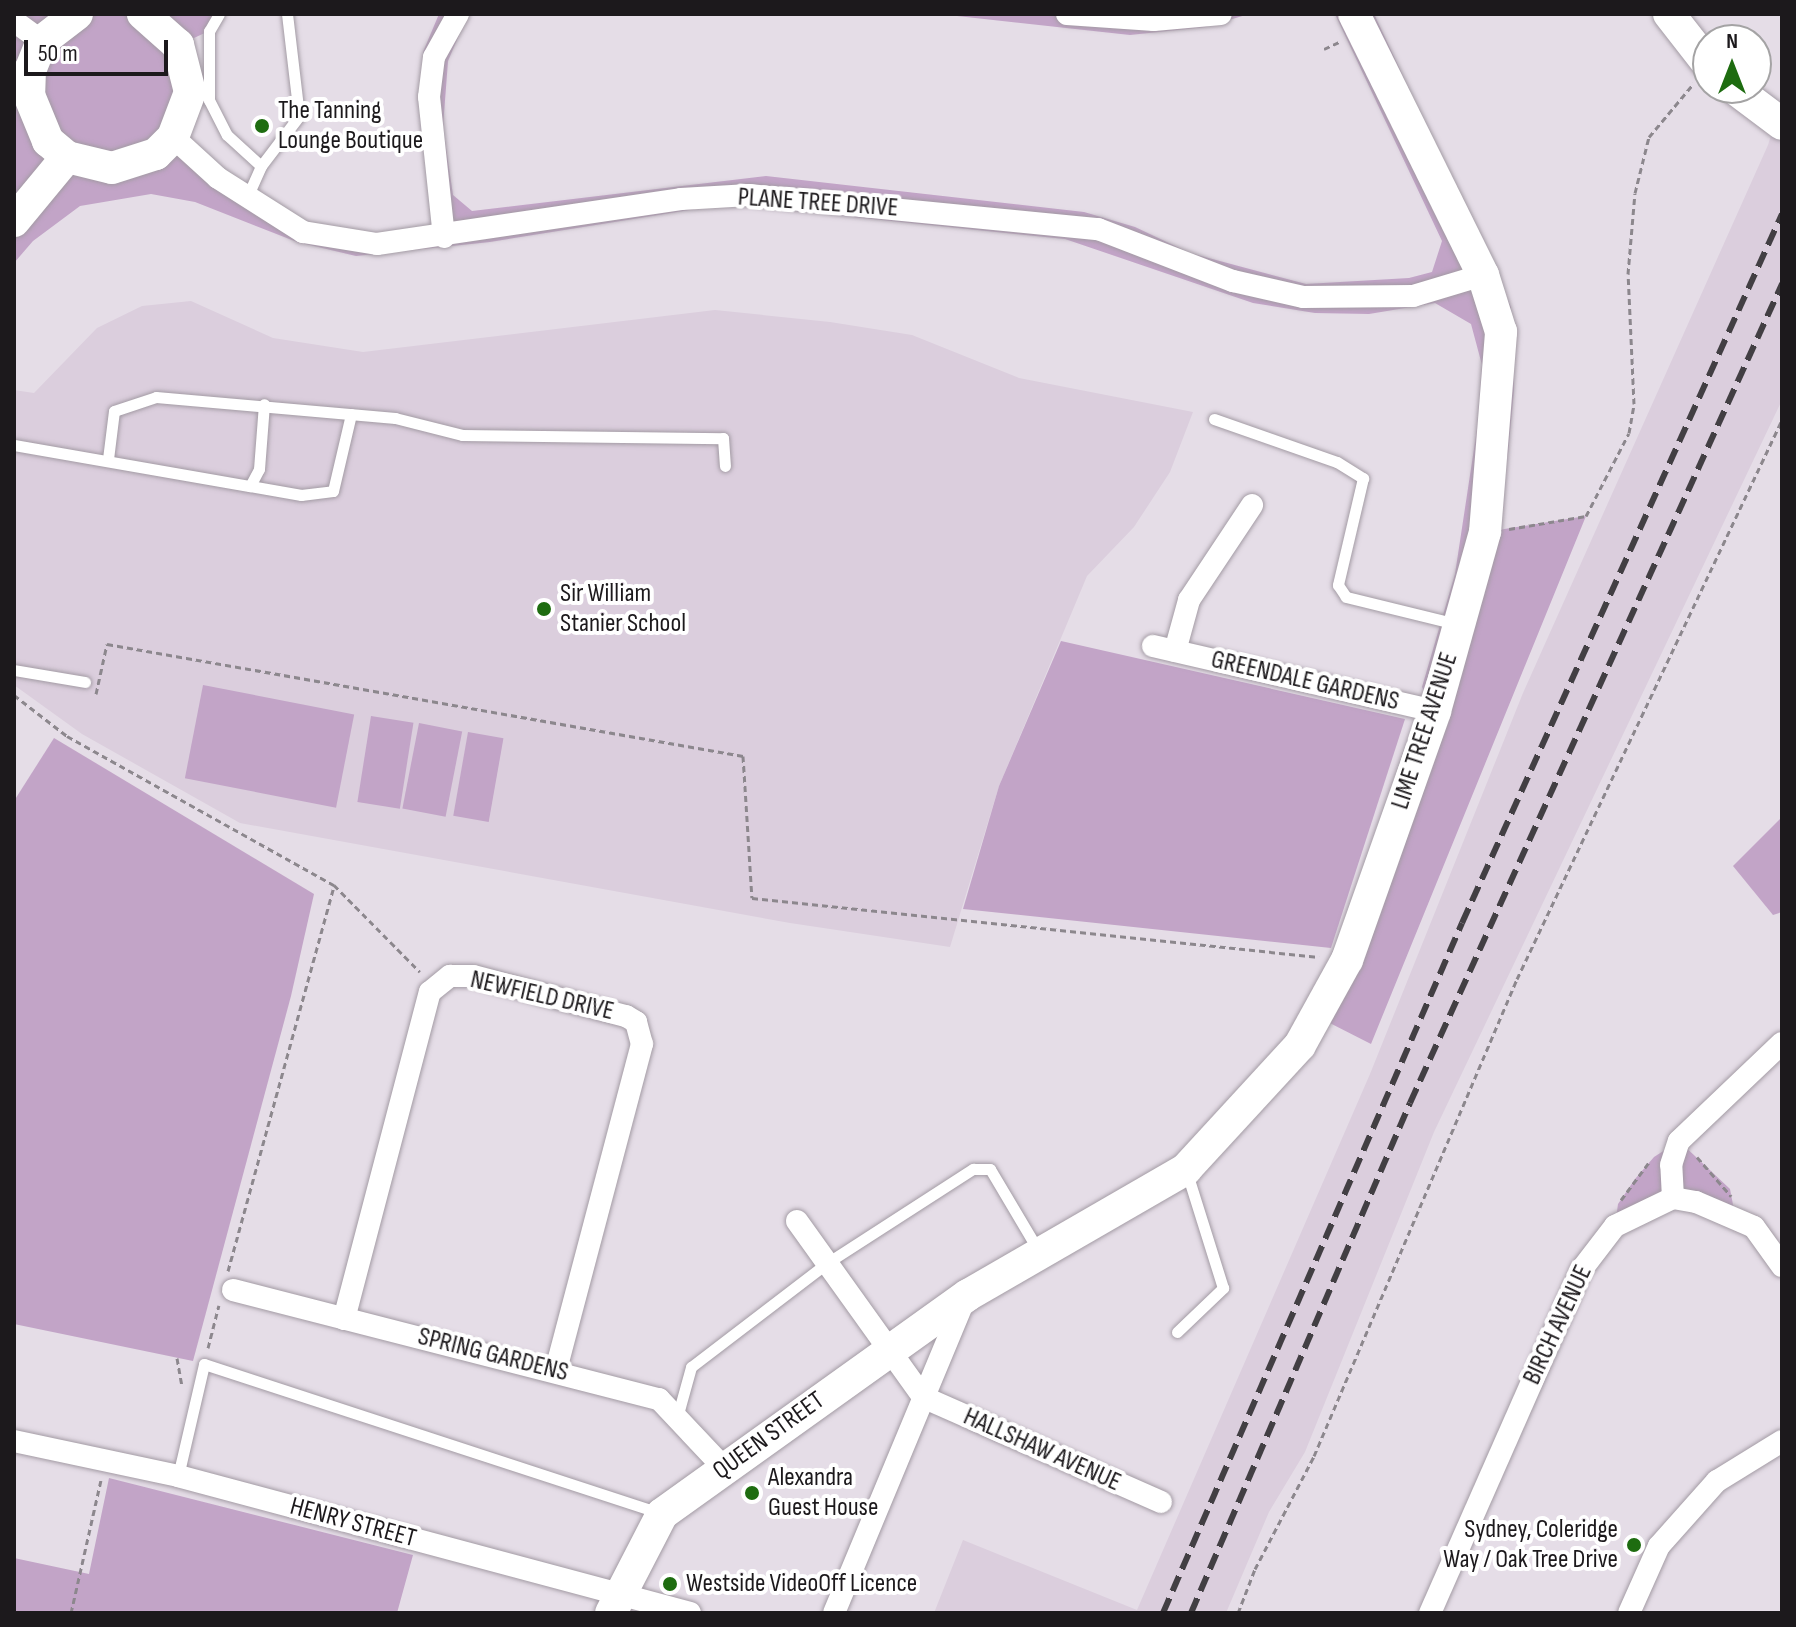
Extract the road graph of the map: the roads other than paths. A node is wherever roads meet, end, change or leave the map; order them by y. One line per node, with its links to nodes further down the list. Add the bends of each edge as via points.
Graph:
1 (77, 14): 11 (street)
2 (219, 14): 17 (lane, via 209,31 209,100 227,135)
3 (287, 14): 17 (lane, via 299,116)
4 (458, 14): 20 (street, via 434,57 429,97)
5 (1221, 14): 8 (street, via 1154,20)
6 (1354, 14): 21 (street, LIME TREE AVENUE)
7 (1669, 14): 12 (street)
8 (1078, 15)
9 (159, 18): 15 (street, via 178,45 190,92)
10 (14, 21): 11 (street)
11 (42, 41): 16 (street, via 30,70 29,95 48,141)
12 (1692, 51)
13 (1755, 104): 14 (street)
14 (1778, 122)
15 (173, 137): 16 (street, via 135,164 89,166); 18 (street, PLANE TREE DRIVE)
16 (67, 157): 19 (street)
17 (261, 166): 18 (lane)
18 (246, 198): 20 (street, PLANE TREE DRIVE, via 303,232 338,240 377,244)
19 (14, 221)
20 (444, 237): 21 (street, PLANE TREE DRIVE, via 681,199 749,195 1098,229 1233,281 1303,297 1413,296)
21 (1483, 275): 30 (street, LIME TREE AVENUE, via 1501,332 1485,532)
22 (264, 404): 23 (lane); 26 (lane, via 156,397 114,411); 28 (lane, via 259,469)
23 (351, 414): 27 (lane, via 462,435 723,438); 28 (lane, via 333,491 301,495)
24 (1214, 419): 30 (lane, via 1337,462 1363,478 1338,585 1346,597)
25 (14, 445): 26 (lane)
26 (108, 459): 28 (lane)
27 (725, 466)
28 (250, 486)
29 (1252, 505): 32 (street, GREENDALE GARDENS, via 1189,600)
30 (1457, 624): 35 (street, LIME TREE AVENUE)
31 (1153, 646): 32 (street, GREENDALE GARDENS)
32 (1175, 651): 35 (street, GREENDALE GARDENS)
33 (14, 670): 34 (lane)
34 (85, 687)
35 (1435, 711): 37 (street, LIME TREE AVENUE, via 1347,960 1300,1045)
36 (1782, 1043): 38 (street, via 1679,1141 1671,1165)
37 (1186, 1169): 40 (street, LIME TREE AVENUE); 46 (lane, via 1223,1288)
38 (1673, 1198): 42 (street, via 1735,1215 1754,1227); 60 (street, BIRCH AVENUE, via 1615,1226 1582,1269)
39 (797, 1221): 41 (street)
40 (1040, 1254): 41 (lane, via 990,1169 980,1167); 44 (street, LIME TREE AVENUE)
41 (827, 1263): 47 (street); 50 (lane, via 691,1367)
42 (1782, 1266)
43 (233, 1290): 45 (street, SPRING GARDENS)
44 (968, 1295): 47 (street, QUEEN STREET); 49 (street)
45 (344, 1319): 48 (street, SPRING GARDENS); 48 (street, NEWFIELD DRIVE, via 434,986 450,976 473,976 636,1022 642,1044)
46 (1177, 1332)
47 (890, 1350): 49 (street); 53 (street, QUEEN STREET)
48 (556, 1370): 50 (street, SPRING GARDENS, via 659,1399)
49 (923, 1397): 55 (street, HALLSHAW AVENUE); 59 (street)
50 (678, 1414): 53 (street, SPRING GARDENS)
51 (14, 1441): 54 (street, HENRY STREET)
52 (1782, 1441): 61 (street, via 1707,1492 1659,1546)
53 (724, 1468): 56 (street, QUEEN STREET)
54 (178, 1476): 56 (lane, via 204,1364); 57 (street, HENRY STREET)
55 (1161, 1502)
56 (662, 1514): 57 (street, QUEEN STREET)
57 (618, 1603): 58 (street, HENRY STREET)
58 (690, 1613)
59 (834, 1613)
60 (1430, 1613)
61 (1629, 1613)

